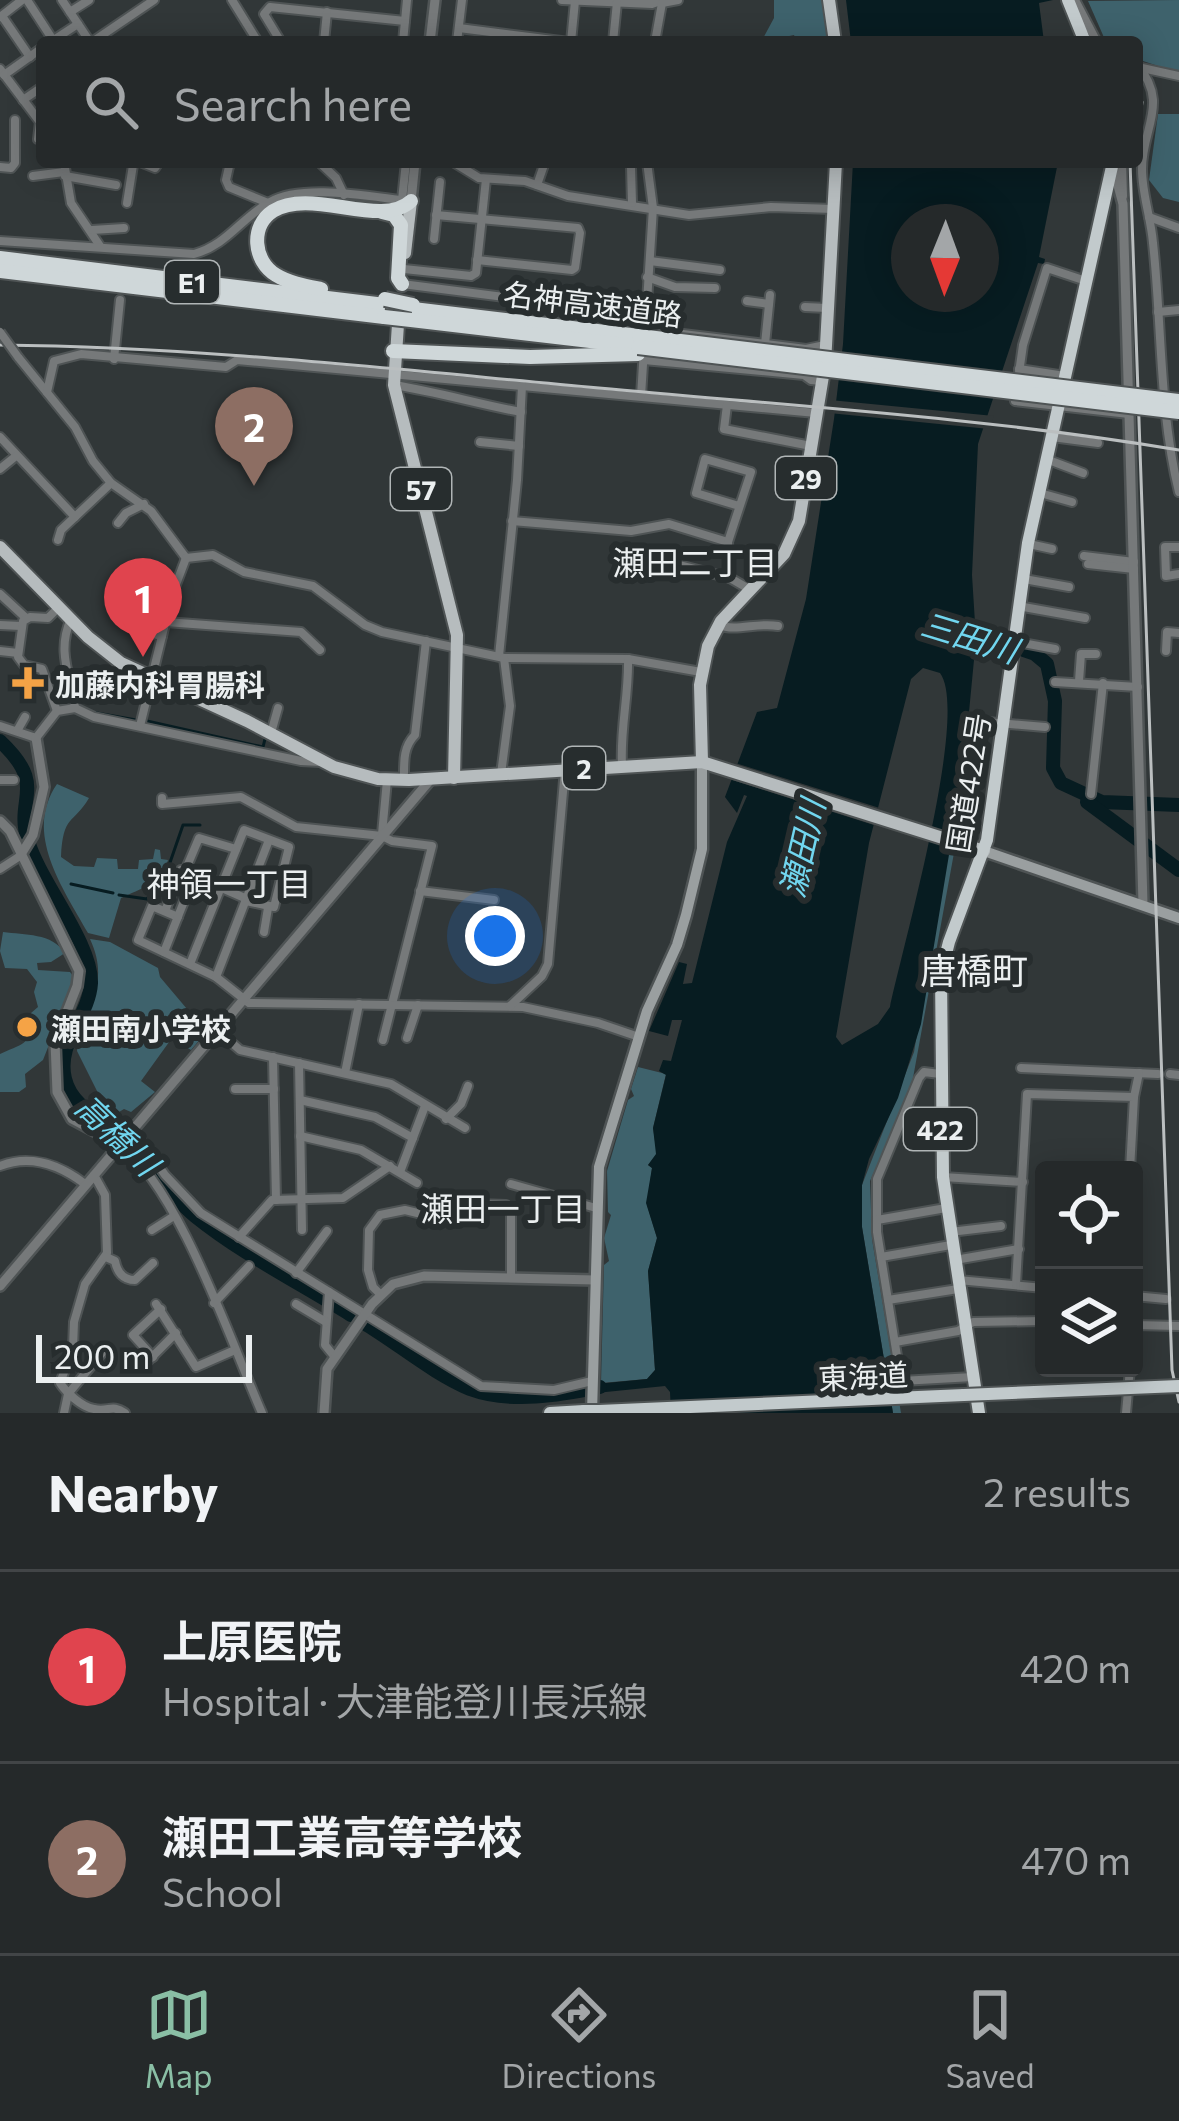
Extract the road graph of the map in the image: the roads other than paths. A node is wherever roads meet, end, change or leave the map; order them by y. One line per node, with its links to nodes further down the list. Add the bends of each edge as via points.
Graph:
1 (10, 0): 20 (street)
2 (25, 0): 20 (street); 24 (street)
3 (62, 0): 18 (street)
4 (88, 0): 18 (street)
5 (154, 0): 27 (street)
6 (232, 0): 28 (street)
7 (407, 0): 21 (street)
8 (435, 0): 32 (street)
9 (462, 0): 23 (street)
10 (562, 0): 14 (street)
11 (678, 0): 15 (street)
12 (829, 0): 38 (main road)
13 (1071, 0): 39 (highway); 40 (street)
14 (575, 1): 16 (street); 35 (street)
15 (662, 1): 16 (street); 37 (street)
16 (617, 2): 36 (street)
17 (282, 3): 19 (street); 29 (street, via 264,14)
18 (70, 12): 22 (street)
19 (327, 12): 21 (street); 30 (street)
20 (2, 15): 42 (street)
21 (405, 21): 31 (street)
22 (78, 24): 25 (street); 26 (street)
23 (459, 28): 33 (street); 34 (street)
24 (49, 36)
25 (60, 36)
26 (87, 36)
27 (100, 36)
28 (254, 36)
29 (277, 36)
30 (325, 36)
31 (404, 36)
32 (431, 36)
33 (458, 36)
34 (522, 36)
35 (571, 36)
36 (614, 36)
37 (656, 36)
38 (834, 36)
39 (1086, 36)
40 (1088, 36)
41 (36, 52): 42 (street)
42 (29, 57): 44 (street)
43 (1143, 67): 46 (street)
44 (2, 72): 48 (street)
45 (1143, 75): 53 (street, via 1154,100)
46 (1179, 76)
47 (36, 92): 48 (street)
48 (23, 100): 49 (street)
49 (36, 117)
50 (15, 120): 52 (street)
51 (0, 136): 52 (street)
52 (15, 136): 54 (street, via 15,163)
53 (1143, 161)
54 (0, 167)
55 (133, 168): 76 (street)
56 (229, 168): 75 (street, via 230,187)
57 (325, 168): 73 (street)
58 (409, 168): 74 (street)
59 (462, 168): 69 (street)
60 (543, 168): 72 (street)
61 (631, 168): 77 (street)
62 (648, 168): 78 (street)
63 (836, 168): 80 (main road, 29)
64 (1115, 168): 100 (highway, 国道422号 / 422)
65 (1117, 168): 131 (street)
66 (1142, 168): 82 (street)
67 (64, 170): 68 (street); 71 (street); 86 (street, via 71,203)
68 (33, 176)
69 (486, 179): 72 (street); 83 (street)
70 (440, 182): 81 (street)
71 (116, 185)
72 (537, 185): 77 (street)
73 (344, 195): 74 (street); 75 (street, via 299,193)
74 (406, 200): 79 (highway, via 403,208); 98 (main road, 57)
75 (268, 202): 90 (street, via 209,250)
76 (127, 203)
77 (632, 203): 78 (street)
78 (653, 208): 80 (street, via 695,215); 94 (street)
79 (369, 209): 98 (highway, via 394,214 401,225); 105 (highway, via 288,205 264,220 257,247 266,267 289,281)
80 (834, 209): 107 (main road, 29)
81 (436, 215): 83 (street); 87 (street)
82 (1149, 217): 84 (street); 110 (street)
83 (482, 220): 92 (street); 92 (street, via 580,233 572,270)
84 (1179, 228)
85 (124, 229): 86 (street)
86 (90, 230): 89 (street)
87 (434, 239)
88 (0, 242): 89 (street)
89 (100, 246): 90 (street)
90 (125, 249): 93 (street)
91 (0, 258): 105 (highway, 名神高速道路 / E1)
92 (477, 260): 97 (street, via 471,276)
93 (124, 261)
94 (650, 261): 95 (street); 99 (street)
95 (720, 270)
96 (0, 271): 105 (highway, 名神高速道路 / E1)
97 (425, 272): 98 (street); 101 (street)
98 (403, 277): 101 (street); 115 (main road, 57)
99 (646, 277): 102 (street); 112 (street)
100 (1086, 281): 117 (street, via 1047,268); 118 (highway, 国道422号 / 422)
101 (424, 286): 112 (street, via 614,311)
102 (712, 290)
103 (120, 300): 116 (street)
104 (747, 301): 113 (street, via 770,300)
105 (384, 307): 109 (highway, 名神高速道路 / E1, bridge)
106 (805, 307): 107 (street)
107 (829, 308): 114 (main road, 29)
108 (1179, 310): 110 (street)
109 (412, 311): 112 (highway, 名神高速道路 / E1); 112 (highway, 名神高速道路 / E1)
110 (1158, 312): 125 (street)
111 (0, 332): 123 (street, bridge)
112 (642, 341): 113 (street, via 658,331); 115 (highway, via 530,357); 120 (street); 124 (street); 125 (highway, 名神高速道路 / E1, bridge); 129 (highway, bridge)
113 (765, 344): 114 (street)
114 (826, 345): 120 (main road, 29)
115 (393, 350): 119 (main road, 57)
116 (113, 359): 119 (street, via 226,367 237,360); 123 (street, via 63,355 51,366)
117 (1019, 369): 118 (street); 127 (street, via 1015,401)
118 (1065, 376): 127 (highway, 国道422号 / 422)
119 (393, 380): 121 (street); 128 (street); 180 (main road, 57)
120 (822, 381): 130 (main road, 29)
121 (522, 386): 124 (street); 128 (street)
122 (1179, 387): 125 (street)
123 (47, 392): 142 (street)
124 (641, 396): 126 (street)
125 (1172, 398): 144 (street)
126 (727, 405): 130 (street); 137 (street, via 724,429)
127 (1058, 406): 131 (street); 133 (highway, 国道422号 / 422)
128 (521, 412): 136 (street)
129 (1179, 412)
130 (817, 413): 137 (main road, 29)
131 (1129, 414): 160 (street)
132 (0, 437): 138 (street)
133 (1051, 437): 135 (street); 139 (highway, 国道422号 / 422)
134 (480, 442): 136 (street)
135 (1098, 443)
136 (519, 446): 149 (street)
137 (811, 446): 165 (main road, 29, via 795,535)
138 (16, 456): 140 (street); 148 (street)
139 (1046, 459): 141 (street); 143 (highway, 国道422号 / 422)
140 (0, 469)
141 (1083, 473)
142 (111, 483): 146 (street); 148 (street)
143 (1038, 492): 145 (street); 153 (highway, 国道422号 / 422)
144 (1179, 492)
145 (1072, 502)
146 (144, 504): 150 (street); 158 (street)
147 (739, 506): 147 (street, via 751,472 705,459 696,493); 152 (street)
148 (75, 518): 151 (street)
149 (512, 521): 152 (street, via 631,531 669,524); 188 (street)
150 (118, 523)
151 (58, 540)
152 (728, 542): 162 (street)
153 (1028, 543): 156 (street); 163 (highway, 国道422号 / 422)
154 (0, 547): 167 (main road, 2)
155 (1179, 547): 161 (street, via 1165,547 1166,576)
156 (1052, 549)
157 (631, 553): 162 (street)
158 (186, 558): 172 (street); 179 (street, via 213,555 256,575 313,586 371,628)
159 (1090, 563): 160 (street)
160 (1134, 566): 195 (street)
161 (1179, 574)
162 (730, 578): 165 (street)
163 (1022, 579): 164 (street); 168 (highway, 国道422号 / 422)
164 (1070, 587)
165 (750, 590): 174 (main road, 29)
166 (0, 594): 171 (street)
167 (59, 606): 170 (main road, 2); 171 (street, via 48,618)
168 (1017, 606): 169 (street); 181 (highway, 国道422号 / 422)
169 (1085, 618)
170 (71, 619): 191 (main road, 2, via 110,656); 196 (street, via 64,669)
171 (24, 622): 173 (street); 186 (street)
172 (166, 622): 178 (street); 183 (street, via 301,632)
173 (0, 625)
174 (718, 625): 175 (street); 190 (main road, 29)
175 (778, 626)
176 (136, 630): 178 (street)
177 (1179, 633): 184 (street, via 1167,632)
178 (162, 636): 191 (street)
179 (427, 640): 180 (street); 218 (street)
180 (458, 646): 188 (street); 213 (main road, 57)
181 (1012, 646): 182 (street); 201 (highway, 国道422号 / 422)
182 (1055, 649)
183 (320, 650)
184 (1166, 650)
185 (0, 651): 186 (street)
186 (18, 652): 198 (street, via 24,665 43,669)
187 (1096, 653): 193 (street, via 1081,654)
188 (502, 657): 189 (street); 212 (street, via 510,706)
189 (628, 659): 190 (street); 210 (street)
190 (701, 672): 209 (main road, 29)
191 (153, 677): 203 (street); 206 (main road, 2)
192 (1055, 682): 193 (street)
193 (1078, 682): 194 (street)
194 (1103, 683): 195 (street); 219 (street)
195 (1138, 687): 233 (street)
196 (75, 708): 198 (street); 203 (street)
197 (278, 708): 206 (street)
198 (57, 711): 207 (street)
199 (25, 717): 205 (street)
200 (976, 721): 201 (street)
201 (1002, 723): 204 (street); 225 (highway, 国道422号 / 422)
202 (0, 726): 205 (street)
203 (140, 726): 208 (street)
204 (1046, 727)
205 (17, 730): 207 (street)
206 (270, 734): 208 (main road, 2)
207 (36, 737): 226 (street, via 44,780)
208 (323, 762): 217 (main road, 2)
209 (708, 763): 210 (main road, 2); 225 (main road, 2); 248 (main road, via 700,860)
210 (622, 765): 211 (main road, 2)
211 (566, 769): 212 (main road, 2); 246 (street, via 548,964)
212 (501, 774): 213 (main road, 2)
213 (454, 778): 214 (main road, 2)
214 (431, 779): 218 (main road, 2); 222 (street)
215 (0, 780): 216 (street)
216 (14, 780)
217 (387, 780): 218 (main road, 2); 222 (street)
218 (404, 780)
219 (1091, 794)
220 (162, 798): 222 (street, via 182,804 241,797 300,828)
221 (0, 820): 226 (street)
222 (382, 836): 230 (street, via 432,846); 242 (street)
223 (269, 840): 224 (street, via 244,830); 231 (street); 234 (street, via 289,847)
224 (236, 849): 228 (street, via 199,838); 229 (street)
225 (978, 849): 233 (main road); 256 (highway, 国道422号 / 422, via 943,962)
226 (22, 854): 227 (street); 269 (street, via 79,971 55,1047 58,1098 72,1119)
227 (0, 869)
228 (189, 874): 229 (street); 235 (street, via 181,870); 236 (street)
229 (220, 887): 231 (street); 240 (street)
230 (420, 891): 232 (street); 244 (street)
231 (246, 900): 234 (street); 241 (street)
232 (494, 900)
233 (1143, 904): 237 (main road)
234 (268, 908): 238 (street)
235 (164, 911): 236 (street); 239 (street, via 152,906 138,940)
236 (178, 917): 239 (street)
237 (1179, 919)
238 (264, 932)
239 (164, 952): 240 (street)
240 (190, 964): 241 (street)
241 (216, 977): 242 (street)
242 (244, 998): 243 (street); 247 (street)
243 (359, 1004): 244 (street); 254 (street)
244 (394, 1004): 245 (street); 250 (street)
245 (418, 1005): 246 (street); 249 (street)
246 (509, 1007): 248 (street)
247 (217, 1030): 251 (street, via 240,1050); 269 (street)
248 (639, 1037): 283 (main road, via 599,1167)
249 (407, 1038)
250 (383, 1040)
251 (273, 1057): 252 (street); 259 (street)
252 (299, 1063): 254 (street); 262 (street)
253 (1021, 1068): 255 (street)
254 (345, 1073): 265 (street, via 385,1082)
255 (1139, 1073): 257 (street); 261 (street)
256 (940, 1074): 276 (highway, 国道422号 / 422); 286 (street, via 919,1078 877,1179)
257 (1157, 1074)
258 (468, 1086): 263 (street)
259 (274, 1088): 260 (street); 282 (street)
260 (235, 1089)
261 (1134, 1097): 271 (street); 277 (street, via 1027,1094)
262 (300, 1100): 268 (street); 270 (street, via 375,1117)
263 (460, 1104): 264 (street); 266 (street)
264 (472, 1105)
265 (426, 1106): 266 (street); 270 (street)
266 (446, 1119): 267 (street)
267 (465, 1128)
268 (300, 1136): 273 (street, via 361,1150); 281 (street)
269 (126, 1137): 275 (street); 285 (street); 291 (street, via 191,1204)
270 (413, 1138): 274 (street)
271 (1130, 1161)
272 (0, 1166): 279 (street, via 33,1160)
273 (390, 1166): 274 (street); 281 (street, via 343,1198)
274 (400, 1172): 278 (street)
275 (93, 1174): 279 (street); 294 (street, via 105,1195)
276 (943, 1177): 277 (street); 284 (highway, 国道422号 / 422)
277 (1023, 1182): 293 (street)
278 (417, 1183)
279 (85, 1184): 304 (street)
280 (511, 1184): 283 (street)
281 (302, 1199): 282 (street); 289 (street)
282 (276, 1200): 291 (street)
283 (596, 1208): 301 (main road)
284 (946, 1208): 286 (street); 292 (highway, 国道422号 / 422)
285 (174, 1216): 288 (street); 311 (street)
286 (878, 1220): 295 (street)
287 (1001, 1226): 292 (street)
288 (152, 1230)
289 (302, 1230)
290 (327, 1231): 299 (street)
291 (239, 1237): 299 (street)
292 (950, 1239): 295 (street); 296 (highway, 国道422号 / 422)
293 (1019, 1249): 296 (street); 303 (street)
294 (106, 1257): 297 (street, via 128,1280); 329 (street, via 85,1285 59,1375)
295 (881, 1257): 310 (street)
296 (953, 1260): 302 (highway, 国道422号 / 422)
297 (153, 1263)
298 (249, 1266): 311 (street)
299 (296, 1273): 306 (street)
300 (511, 1278): 301 (street); 307 (street, via 408,1278); 307 (street, via 506,1205 476,1204 438,1218 396,1210 369,1230 369,1278)
301 (595, 1280): 326 (main road)
302 (957, 1284): 303 (street); 310 (street); 318 (highway, 国道422号 / 422)
303 (1016, 1284): 305 (street)
304 (0, 1286)
305 (1035, 1287)
306 (329, 1294): 313 (street); 315 (street)
307 (380, 1294): 313 (street)
308 (1143, 1297): 309 (street)
309 (1166, 1299)
310 (888, 1300): 320 (street)
311 (214, 1304): 321 (street)
312 (296, 1304): 315 (street)
313 (364, 1315): 323 (street); 326 (street, via 481,1386)
314 (1035, 1321): 318 (street)
315 (327, 1322): 323 (street, via 326,1349)
316 (1143, 1324): 317 (street)
317 (1179, 1326)
318 (964, 1327): 320 (street); 324 (highway, 国道422号 / 422)
319 (176, 1333): 319 (street, via 159,1307 133,1335 149,1360); 321 (street, via 196,1367)
320 (895, 1342): 324 (street, via 902,1381)
321 (235, 1350): 335 (street)
322 (102, 1353): 329 (street)
323 (334, 1357): 336 (street)
324 (973, 1377): 330 (highway, 国道422号 / 422)
325 (1129, 1377): 328 (street)
326 (592, 1386): 332 (main road)
327 (1179, 1386): 328 (street); 330 (highway, 東海道, bridge)
328 (1127, 1388): 330 (street); 340 (street)
329 (68, 1394): 333 (street); 334 (street, via 92,1409)
330 (970, 1395): 331 (highway, 東海道); 339 (highway, 国道422号 / 422)
331 (924, 1396): 332 (highway, 東海道); 338 (highway)
332 (591, 1412): 337 (highway, 東海道)
333 (64, 1413)
334 (125, 1413)
335 (262, 1413)
336 (324, 1413)
337 (550, 1413)
338 (925, 1413)
339 (979, 1413)
340 (1126, 1413)

